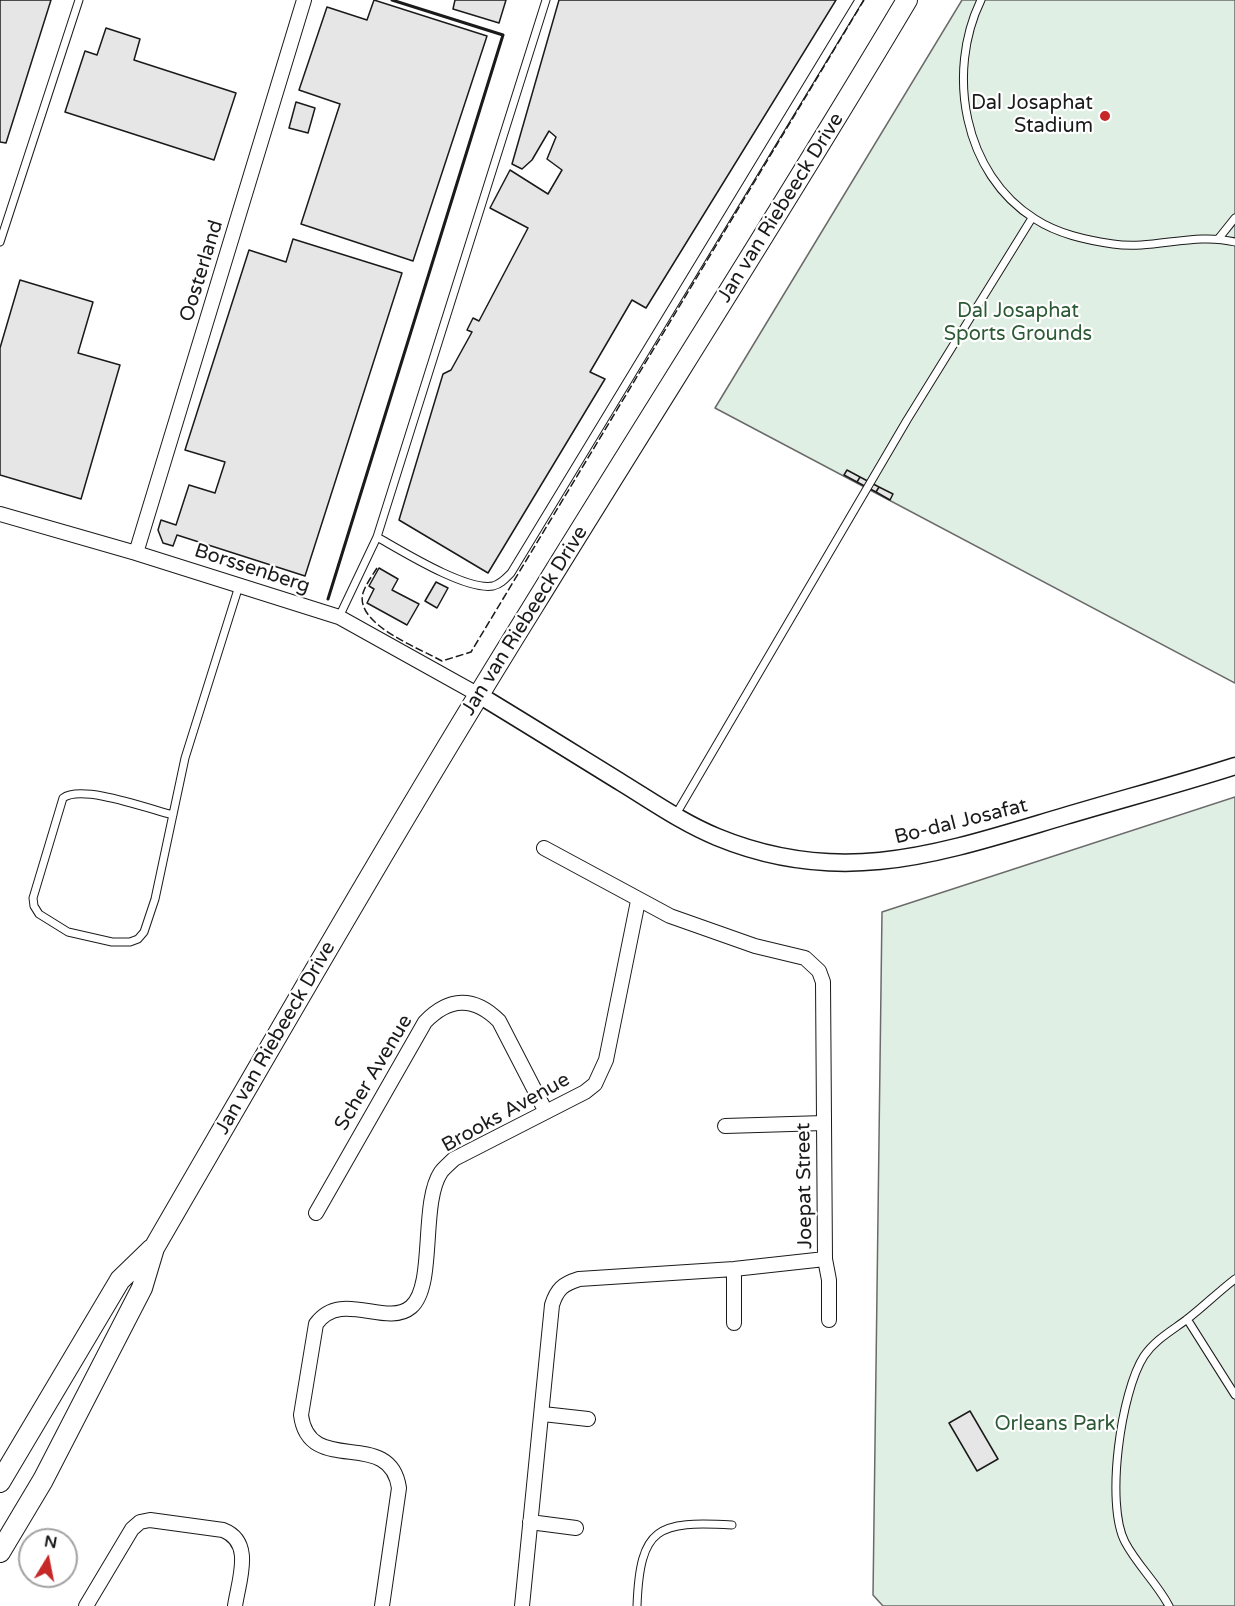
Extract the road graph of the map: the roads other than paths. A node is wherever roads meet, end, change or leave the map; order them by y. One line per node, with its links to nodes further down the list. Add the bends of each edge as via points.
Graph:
1 (79, 0): 10 (lane)
2 (304, 0): 14 (street, Oosterland)
3 (546, 0): 13 (lane)
4 (859, 0): 13 (lane, via 511,573 501,584 467,583)
5 (907, 0): 17 (main road, Jan van Riebeeck Drive)
6 (981, 0): 7 (lane, via 963,52 968,120 978,150 1002,190)
7 (1032, 218): 9 (lane, via 1073,236 1116,245 1159,246); 20 (lane, via 888,451)
8 (1235, 218): 9 (lane)
9 (1219, 238): 11 (lane)
10 (0, 242)
11 (1235, 242)
12 (0, 514): 14 (street, Borssenberg)
13 (376, 537): 16 (lane)
14 (136, 553): 15 (street, Borssenberg)
15 (239, 586): 16 (street, Borssenberg); 19 (lane, via 185,758)
16 (339, 617): 17 (street, Borssenberg)
17 (479, 695): 20 (street, Bo-dal Josafat); 27 (main road, Jan van Riebeeck Drive)
18 (1235, 765): 20 (street, Bo-dal Josafat, via 940,853 889,862 840,864 795,860 724,840)
19 (173, 815): 19 (lane, via 87,793 69,793 63,798 33,898 39,914 68,932 112,942 130,942 144,932 164,864)
20 (675, 816)
21 (544, 848): 22 (street, Joepat Street)
22 (638, 901): 23 (street, Brooks Avenue, via 602,1072 585,1092); 24 (street, Joepat Street, via 699,928 805,958 819,971 823,982)
23 (546, 1112): 26 (street, Scher Avenue, via 499,1021 488,1010 452,1003 438,1009 426,1022); 44 (street, Brooks Avenue, via 454,1159 441,1172 431,1205 422,1284 418,1299 410,1308 399,1312 345,1309 322,1316 316,1324 301,1415 303,1429 310,1440 325,1449 378,1457 397,1474 399,1488)
24 (824, 1123): 25 (street); 28 (street, Joepat Street)
25 (725, 1126)
26 (316, 1214)
27 (154, 1248): 37 (main road, Jan van Riebeeck Drive, via 120,1280); 41 (main road, Jan van Riebeeck Drive, via 137,1298 43,1480)
28 (825, 1259): 29 (street, Joepat Street); 32 (street)
29 (734, 1269): 33 (street); 35 (street, Joepat Street, via 565,1283 556,1292 552,1305)
30 (1235, 1280): 31 (lane)
31 (1186, 1319): 34 (lane); 47 (lane, via 1161,1337 1144,1356 1122,1426 1116,1475 1117,1522 1125,1542)
32 (829, 1320)
33 (734, 1323)
34 (1235, 1395)
35 (543, 1414): 36 (street); 38 (street, Joepat Street)
36 (588, 1419)
37 (0, 1482)
38 (530, 1522): 40 (street); 45 (street, Joepat Street)
39 (732, 1525): 46 (lane, via 683,1523 656,1533 641,1564)
40 (576, 1528)
41 (0, 1552)
42 (86, 1606): 43 (street, via 132,1528 150,1520 223,1530 240,1541)
43 (235, 1606)
44 (381, 1606)
45 (522, 1606)
46 (637, 1606)
47 (1169, 1606)

